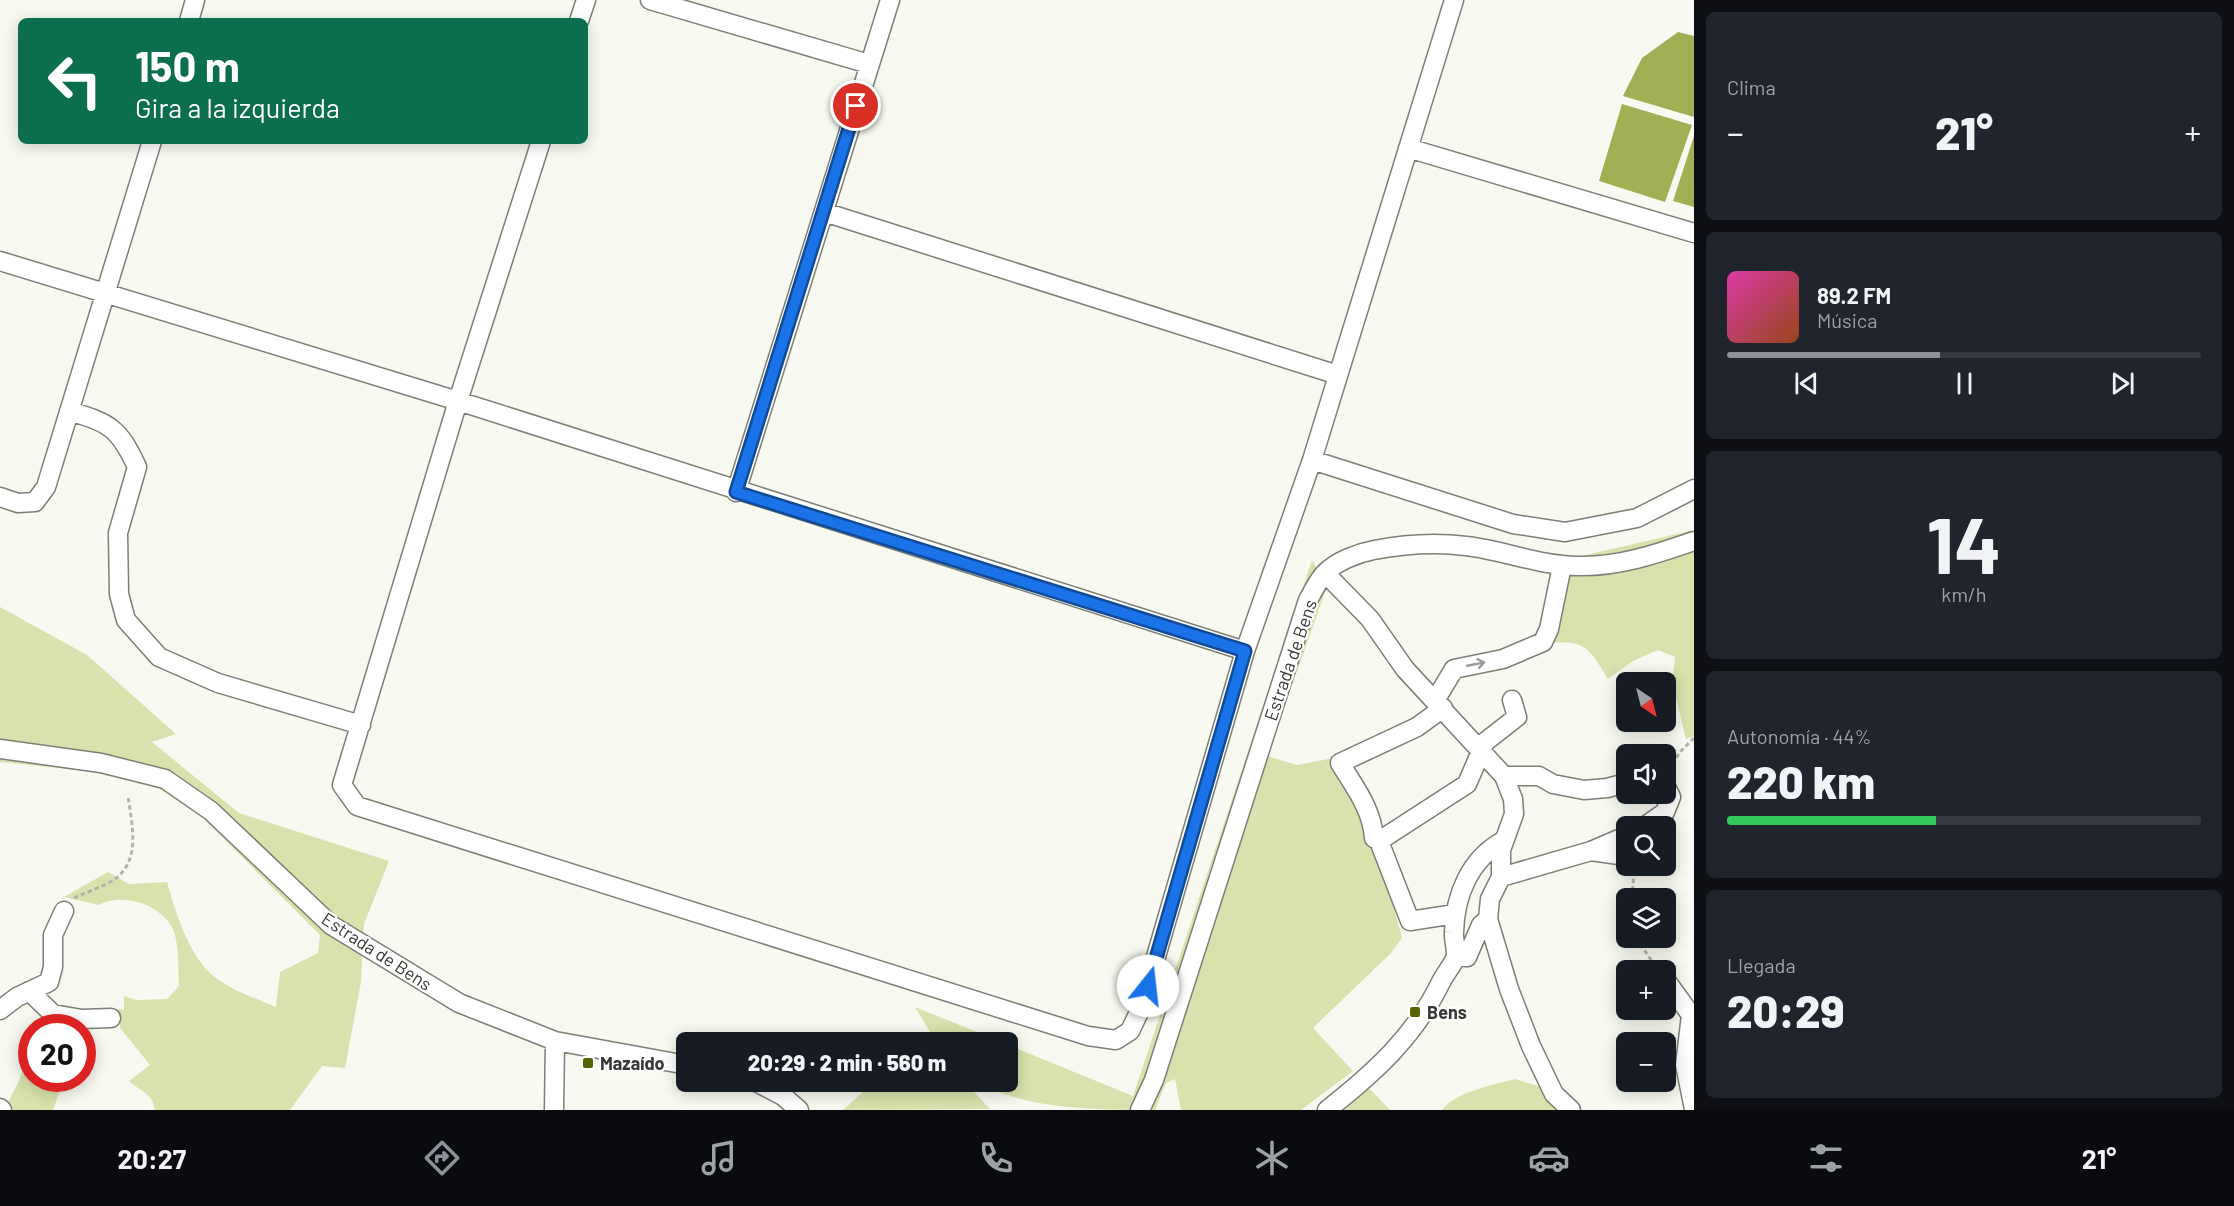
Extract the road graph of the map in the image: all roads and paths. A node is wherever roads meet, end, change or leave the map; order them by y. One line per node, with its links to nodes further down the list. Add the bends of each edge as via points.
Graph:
1 (195, 0): 6 (street)
2 (585, 0): 7 (street)
3 (650, 0): 8 (street)
4 (890, 0): 8 (street)
5 (1454, 0): 11 (street)
6 (190, 18)
7 (580, 18)
8 (869, 64): 12 (street)
9 (151, 144): 15 (street)
10 (540, 144): 17 (street)
11 (1408, 148): 13 (street); 16 (street)
12 (824, 212): 16 (street); 21 (street)
13 (1694, 233)
14 (0, 261): 15 (street)
15 (105, 293): 17 (street); 18 (street)
16 (1338, 375): 19 (street)
17 (458, 401): 21 (street); 29 (street)
18 (69, 411): 22 (street, via 46,488 35,502 18,503); 29 (street, via 100,420 124,438 137,468 118,532 119,594 126,620 159,657 218,683)
19 (1312, 460): 20 (street, via 1513,524 1565,532 1637,518); 26 (street)
20 (1694, 489)
21 (736, 492): 26 (street)
22 (0, 497)
23 (1694, 541): 24 (street, Estrada de Bens, via 1650,557)
24 (1562, 566): 25 (street, Estrada de Bens, via 1467,546 1430,544 1364,552); 28 (street, one-way to 24, via 1454,669 1503,659 1543,642 1550,629)
25 (1325, 573): 28 (street, via 1370,619 1405,669); 59 (street, Estrada de Bens, via 1308,600 1154,1080)
26 (1245, 651): 29 (street, via 1141,1008 1130,1031 1116,1040 1088,1036 357,806 342,785)
27 (1512, 700): 32 (street, via 1517,717 1485,742)
28 (1440, 704): 32 (street); 40 (street, via 1416,727 1340,763 1366,803 1374,838)
29 (361, 725)
30 (1694, 738): 33 (path)
31 (0, 749): 53 (street, Estrada de Bens, via 101,764 165,779 211,811 331,925 459,1003)
32 (1481, 752): 34 (street); 40 (street, via 1467,784)
33 (1676, 758)
34 (1504, 776): 35 (street, via 1539,776 1553,784 1584,790); 41 (street, via 1514,814)
35 (1616, 786)
36 (128, 796): 45 (path, via 133,855 125,870 69,901)
37 (1668, 804): 38 (street)
38 (1659, 816)
39 (1616, 840): 42 (street)
40 (1379, 841): 46 (street, via 1410,921)
41 (1503, 841): 44 (street); 46 (street, via 1477,861)
42 (1591, 851): 43 (street); 44 (street)
43 (1616, 855)
44 (1500, 877): 47 (street, via 1490,899)
45 (64, 911): 49 (street, via 54,935 49,982)
46 (1455, 914): 48 (street)
47 (1488, 919): 48 (street, via 1481,925 1467,957); 61 (street, via 1531,1046 1554,1094)
48 (1456, 956): 60 (street, via 1406,1038)
49 (29, 991): 51 (street); 52 (street, via 53,1014)
50 (1676, 994): 56 (street, via 1691,1015 1685,1065)
51 (0, 1010)
52 (111, 1018)
53 (555, 1041): 54 (street, Estrada de Bens); 57 (street)
54 (676, 1063)
55 (775, 1092): 58 (street)
56 (1694, 1109)
57 (554, 1110)
58 (799, 1110)
59 (1140, 1110)
60 (1327, 1110)
61 (1570, 1110)

